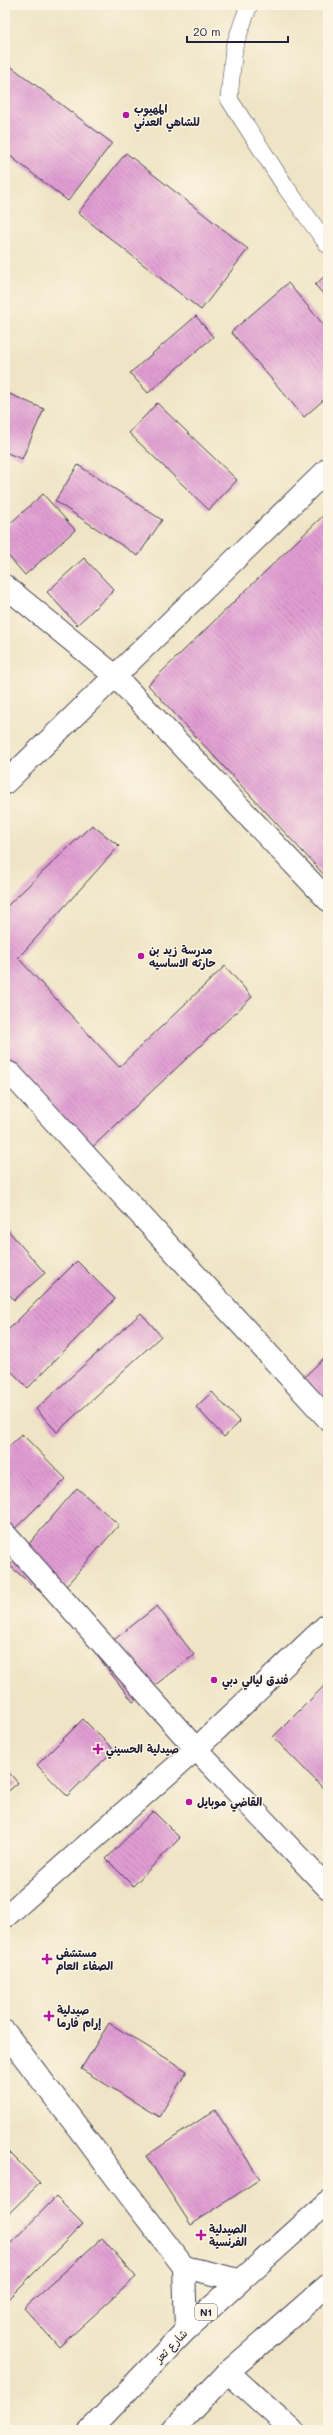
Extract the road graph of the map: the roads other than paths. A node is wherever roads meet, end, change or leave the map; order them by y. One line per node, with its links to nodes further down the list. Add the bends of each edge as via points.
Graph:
1 (249, 5): 2 (lane, via 234,47 229,99 287,189)
2 (328, 246)
3 (328, 469): 5 (main road)
4 (5, 586): 5 (main road)
5 (114, 676): 6 (main road); 7 (main road)
6 (5, 783)
7 (328, 900)
8 (5, 1071): 9 (main road, via 11,1074)
9 (328, 1419)
10 (5, 1534): 12 (main road)
11 (328, 1624): 12 (main road)
12 (196, 1749): 13 (main road); 14 (main road)
13 (328, 1888)
14 (5, 1917)
15 (5, 2032): 17 (main road)
16 (328, 2202): 18 (main road, شارع تعز / N1)
17 (184, 2267): 18 (main road); 20 (main road)
18 (239, 2280): 20 (main road, شارع تعز / N1)
19 (328, 2285): 21 (main road)
20 (186, 2330): 22 (main road, شارع تعز / N1)
21 (228, 2372): 23 (main road); 24 (main road)
22 (90, 2430)
23 (173, 2430)
24 (292, 2430)

